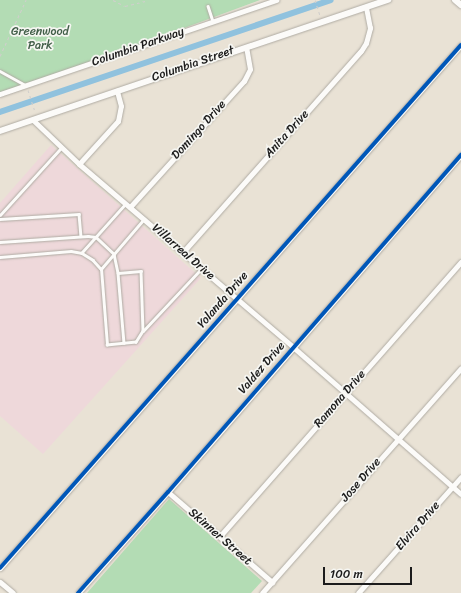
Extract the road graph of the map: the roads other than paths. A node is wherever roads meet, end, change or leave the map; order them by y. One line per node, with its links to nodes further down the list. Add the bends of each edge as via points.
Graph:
1 (276, 0): 7 (street, Columbia Parkway)
2 (388, 0): 6 (street, Columbia Street)
3 (455, 0): 4 (street)
4 (461, 5)
5 (208, 6): 7 (lane)
6 (366, 7): 9 (street, Columbia Street); 26 (street, Anita Drive, via 370,28 361,51)
7 (213, 21): 11 (street, Columbia Parkway)
8 (461, 45): 34 (street, Yolanda Drive)
9 (246, 47): 12 (street, Columbia Street); 19 (street, Domingo Drive, via 250,69 244,81)
10 (0, 71): 11 (lane)
11 (25, 85): 13 (street, Columbia Parkway)
12 (117, 91): 14 (street, Columbia Street); 18 (street, via 121,106 118,121)
13 (0, 94)
14 (33, 120): 15 (street, Columbia Street); 16 (street, Villarreal Drive)
15 (0, 131)
16 (61, 148): 18 (street, Villarreal Drive); 20 (lane)
17 (461, 155): 37 (street, Valdez Drive)
18 (79, 164): 19 (street, Villarreal Drive)
19 (128, 205): 22 (street, Villarreal Drive); 24 (lane)
20 (0, 215)
21 (0, 219): 23 (lane, via 79,214)
22 (144, 219): 26 (street, Villarreal Drive); 28 (lane)
23 (81, 236): 24 (lane); 25 (lane)
24 (96, 237): 27 (lane); 28 (lane)
25 (0, 242)
26 (183, 252): 31 (street, Villarreal Drive)
27 (82, 253): 29 (lane, via 71,251); 32 (lane)
28 (114, 254): 32 (lane); 33 (lane)
29 (0, 257)
30 (461, 262): 39 (street, Ramona Drive)
31 (202, 268): 34 (street, Villarreal Drive); 35 (lane)
32 (101, 269): 36 (lane, via 107,345)
33 (118, 273): 35 (lane, via 141,271); 36 (lane)
34 (237, 299): 37 (street, Villarreal Drive); 46 (street, Yolanda Drive)
35 (143, 331): 36 (lane, via 136,342)
36 (124, 343)
37 (294, 347): 39 (street, Villarreal Drive); 43 (street, Valdez Drive)
38 (461, 368): 40 (street, Jose Drive)
39 (345, 393): 40 (street, Villarreal Drive); 45 (street, Ramona Drive)
40 (398, 439): 42 (street, Villarreal Drive); 48 (street, Jose Drive)
41 (461, 477): 42 (street, Elvira Drive)
42 (452, 487): 44 (street, Villarreal Drive); 52 (street, Elvira Drive)
43 (168, 492): 45 (street, Skinner Street); 50 (street, Valdez Drive)
44 (461, 494)
45 (220, 536): 48 (street, Skinner Street)
46 (0, 568)
47 (0, 582): 49 (street)
48 (272, 582): 51 (street, Jose Drive)
49 (13, 593)
50 (78, 593)
51 (262, 593)
52 (358, 593)

